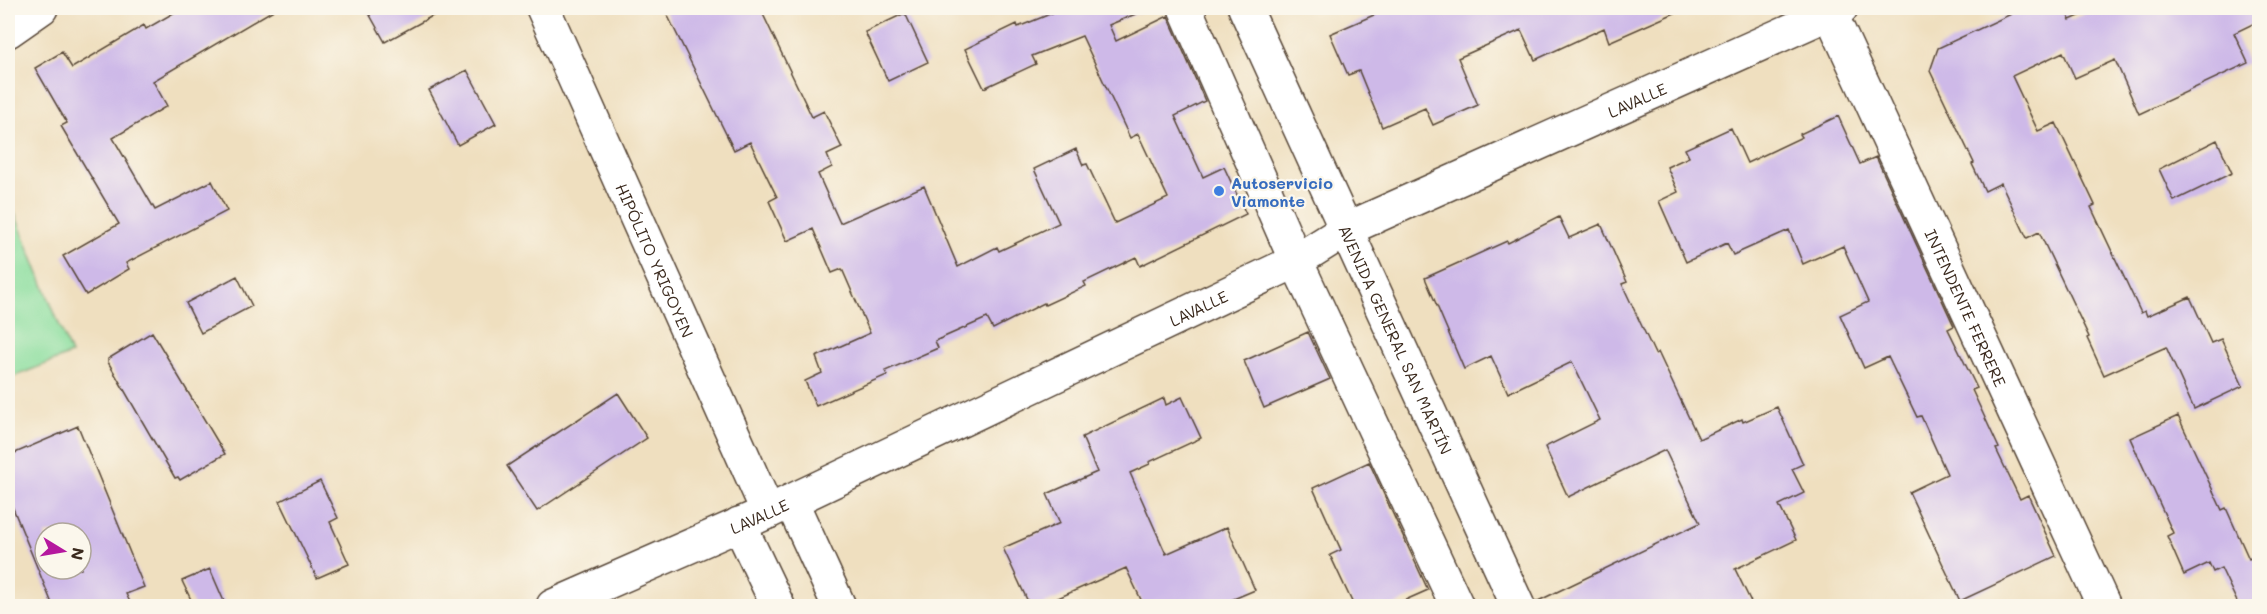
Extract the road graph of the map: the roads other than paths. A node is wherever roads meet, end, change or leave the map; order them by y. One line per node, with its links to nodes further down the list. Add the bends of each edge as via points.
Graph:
1 (543, 8): 7 (street, HIPÓLITO YRIGOYEN)
2 (1185, 8): 6 (street)
3 (1245, 8): 5 (street, AVENIDA GENERAL SAN MARTÍN)
4 (1833, 9): 5 (street, LAVALLE); 13 (street, INTENDENTE FERRERE)
5 (1347, 229): 6 (street, LAVALLE); 12 (street, AVENIDA GENERAL SAN MARTÍN)
6 (1296, 261): 7 (street, LAVALLE); 11 (street)
7 (766, 512): 8 (street, LAVALLE); 9 (street, HIPÓLITO YRIGOYEN); 10 (street, HIPÓLITO YRIGOYEN)
8 (553, 606)
9 (778, 606)
10 (839, 606)
11 (1457, 606)
12 (1518, 606)
13 (2104, 606)

